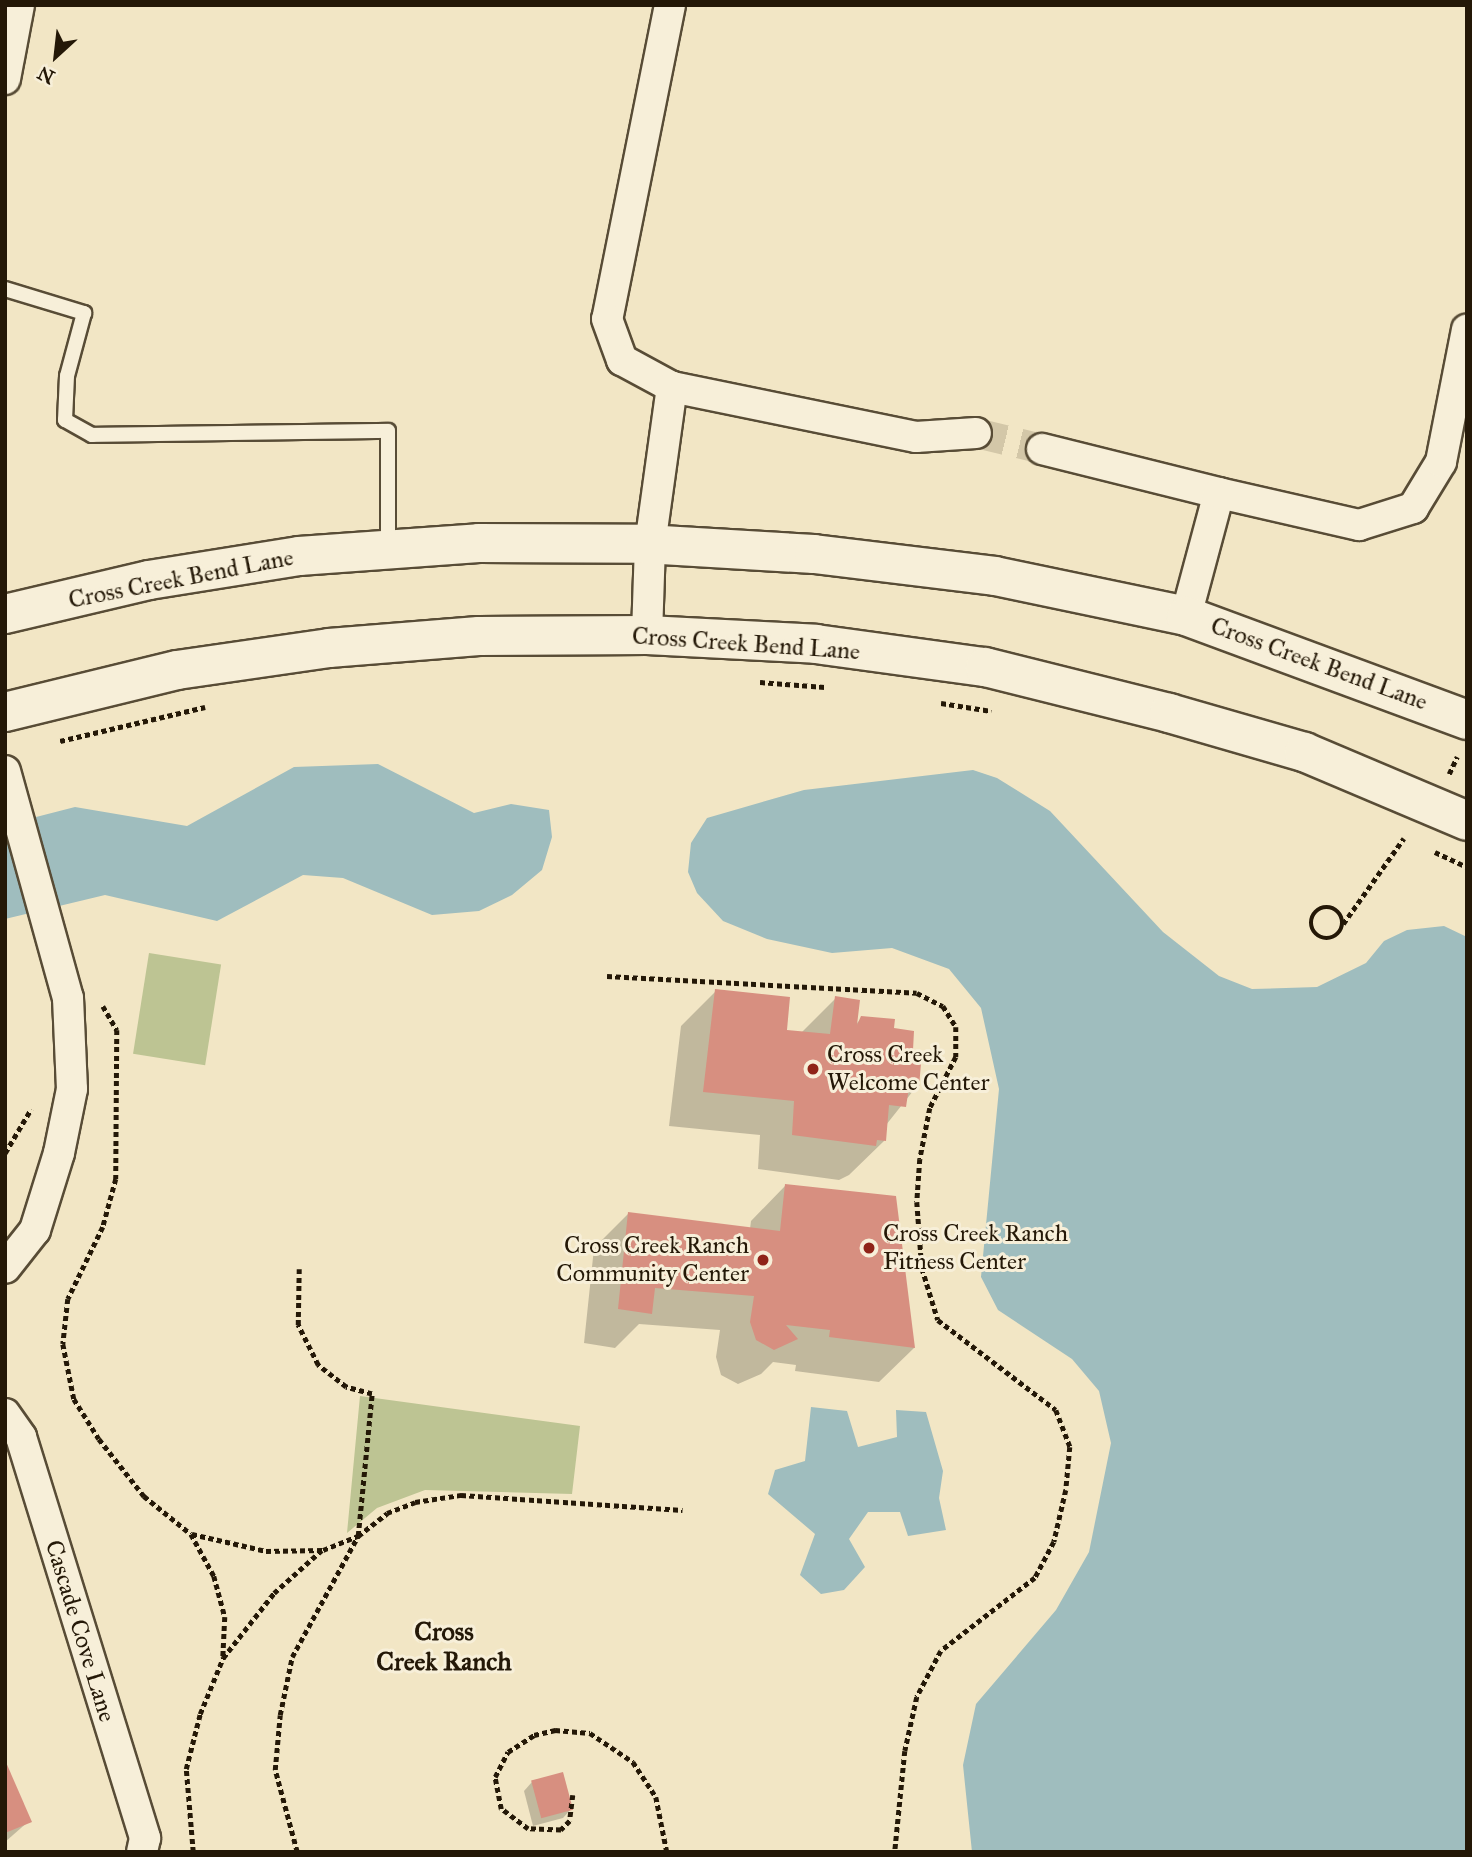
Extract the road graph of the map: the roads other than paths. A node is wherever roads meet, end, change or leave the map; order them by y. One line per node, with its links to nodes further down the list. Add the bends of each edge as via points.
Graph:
1 (19, 5): 3 (street)
2 (670, 5): 6 (street, via 607,318 622,360)
3 (5, 79)
4 (5, 289): 11 (lane, via 84,313 67,376 65,420 92,435 388,431)
5 (1467, 330): 9 (street, via 1441,462 1413,508 1359,525)
6 (672, 387): 7 (street, via 916,437); 10 (street)
7 (976, 433)
8 (1042, 449): 9 (street)
9 (1219, 493): 13 (street)
10 (650, 545): 11 (main road, Cross Creek Bend Lane, via 479,543); 13 (main road, Cross Creek Bend Lane, via 814,554 982,574); 14 (street)
11 (388, 550): 12 (main road, Cross Creek Bend Lane, via 299,556 149,579)
12 (5, 614)
13 (1186, 616): 16 (main road, Cross Creek Bend Lane)
14 (647, 635): 15 (main road, Cross Creek Bend Lane, via 479,636 329,649 177,670); 18 (main road, Cross Creek Bend Lane, via 816,644 985,667 1304,752)
15 (5, 712)
16 (1467, 720)
17 (6, 775): 19 (street, via 68,998 72,1089 59,1153 35,1230)
18 (1467, 821)
19 (5, 1268)
20 (5, 1414): 21 (street, Cascade Cove Lane, via 20,1437 145,1838)
21 (142, 1852)

